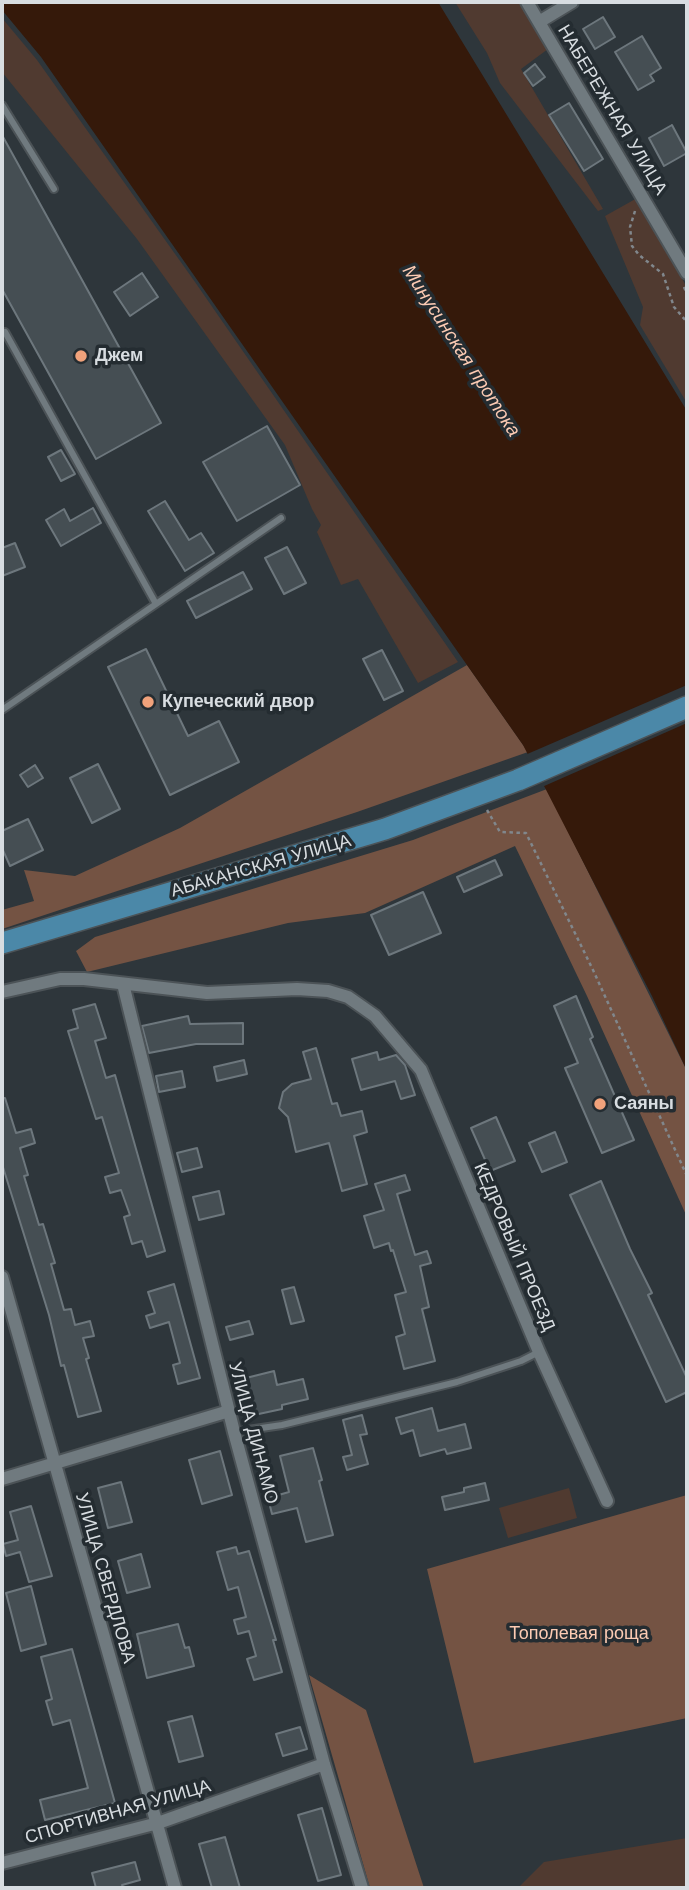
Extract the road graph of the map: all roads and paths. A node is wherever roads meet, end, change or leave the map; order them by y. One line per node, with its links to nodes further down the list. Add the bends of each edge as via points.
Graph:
1 (527, 2): 3 (street, НАБЕРЕЖНАЯ УЛИЦА)
2 (572, 2): 3 (street)
3 (539, 22): 7 (street, НАБЕРЕЖНАЯ УЛИЦА)
4 (2, 105): 5 (lane)
5 (54, 189)
6 (636, 209): 9 (path, via 630,227 632,246 663,274 674,307)
7 (683, 277): 8 (path)
8 (687, 294)
9 (687, 322)
10 (5, 332): 12 (lane)
11 (281, 519): 12 (lane)
12 (156, 604): 14 (lane)
13 (687, 707): 15 (main road, АБАКАНСКАЯ УЛИЦА)
14 (2, 710)
15 (478, 795): 16 (main road, АБАКАНСКАЯ УЛИЦА, via 385,829); 19 (path, via 500,832 526,833)
16 (2, 943)
17 (123, 984): 18 (street, via 60,979); 21 (street, КЕДРОВЫЙ ПРОЕЗД, via 207,993 328,991 348,997 375,1016 421,1070); 22 (street, УЛИЦА ДИНАМО)
18 (2, 992)
19 (687, 1176)
20 (2, 1277): 24 (street, УЛИЦА СВЕРДЛОВА)
21 (540, 1352): 23 (lane, via 457,1382 282,1425); 26 (street, КЕДРОВЫЙ ПРОЕЗД)
22 (229, 1411): 23 (street, УЛИЦА ДИНАМО); 24 (street)
23 (234, 1432): 27 (street, УЛИЦА ДИНАМО)
24 (54, 1464): 25 (street); 28 (street, УЛИЦА СВЕРДЛОВА)
25 (2, 1479)
26 (607, 1501)
27 (324, 1765): 28 (street, СПОРТИВНАЯ УЛИЦА); 31 (street, УЛИЦА ДИНАМО)
28 (158, 1823): 29 (street, СПОРТИВНАЯ УЛИЦА); 30 (street, УЛИЦА СВЕРДЛОВА)
29 (2, 1863)
30 (175, 1888)
31 (362, 1888)

